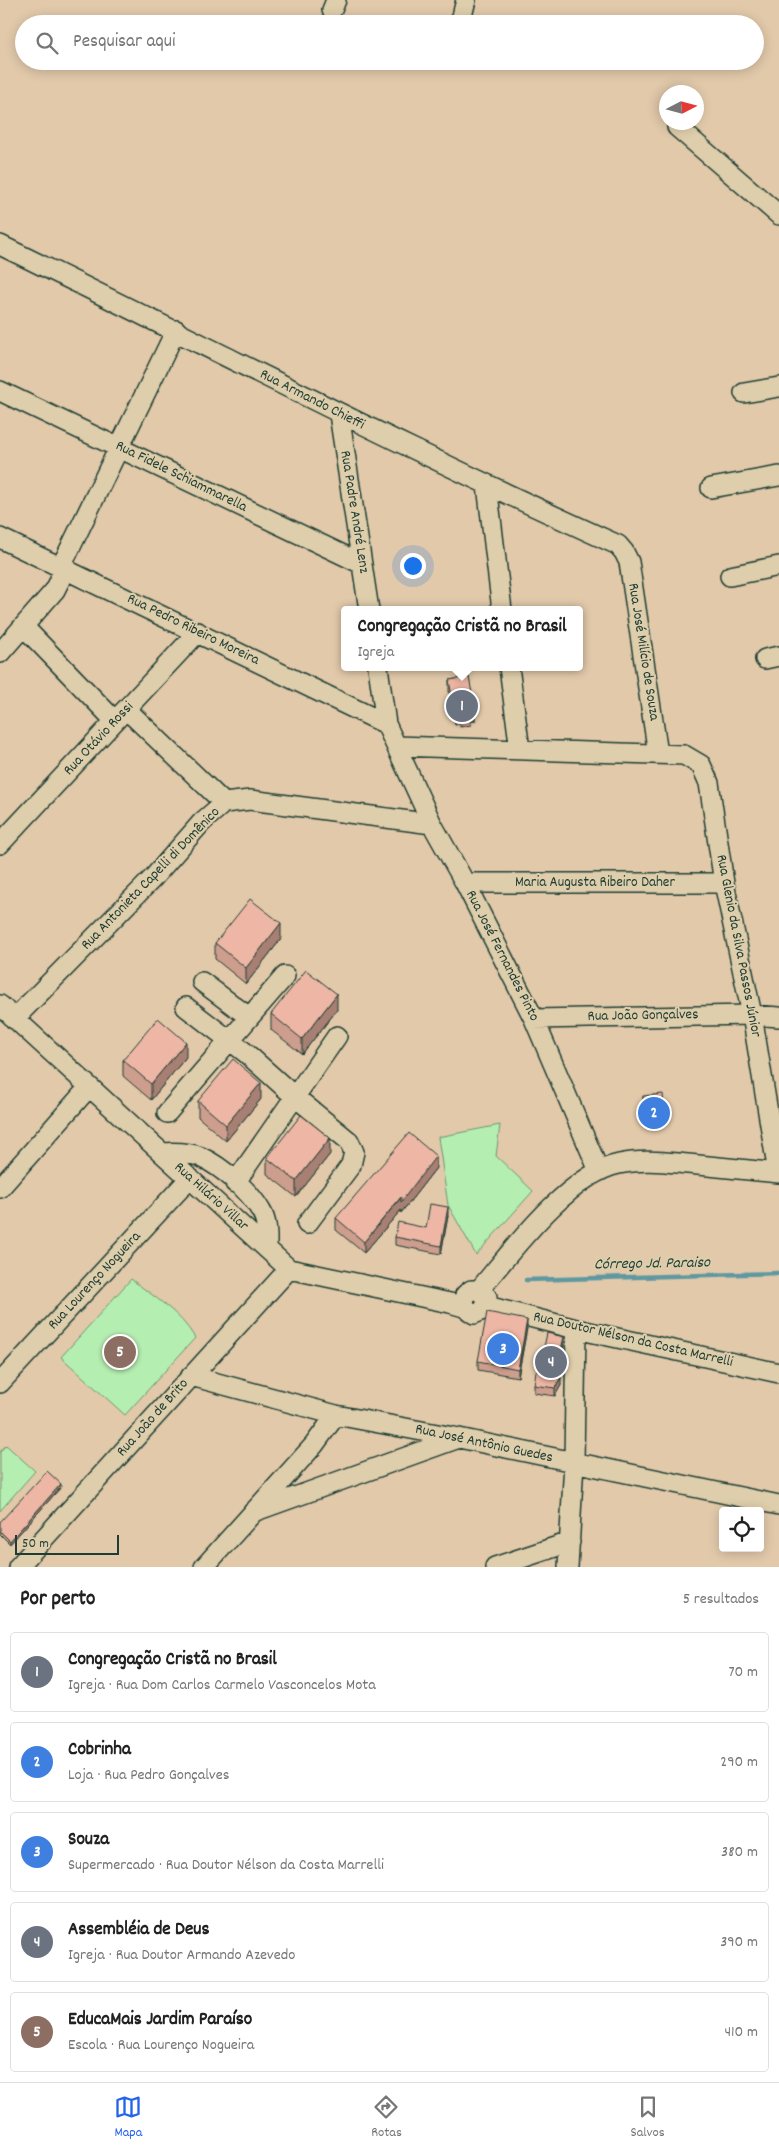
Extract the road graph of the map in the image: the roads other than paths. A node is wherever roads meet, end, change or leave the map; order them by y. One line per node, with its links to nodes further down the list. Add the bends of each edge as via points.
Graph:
1 (466, 0): 2 (street)
2 (462, 15)
3 (680, 130): 4 (street)
4 (779, 215)
5 (0, 244): 6 (street, Rua Armando Chieffi)
6 (176, 330): 10 (street, Rua Armando Chieffi); 11 (street)
7 (779, 387): 9 (street)
8 (0, 391): 11 (street, Rua Fidele Schiammarella)
9 (744, 393)
10 (339, 414): 13 (street, Rua Armando Chieffi); 17 (street, Rua Padre André Lenz)
11 (119, 447): 17 (street, Rua Fidele Schiammarella); 19 (street)
12 (779, 476): 14 (street)
13 (486, 485): 16 (street, Rua Armando Chieffi, via 618,544); 22 (street)
14 (711, 488)
15 (0, 538): 19 (street, Rua Pedro Ribeiro Moreira)
16 (624, 552): 32 (street, Rua José Milício de Souza, via 630,568)
17 (362, 564): 21 (street, Rua Padre André Lenz)
18 (779, 566): 20 (street)
19 (61, 567): 23 (street, via 55,590); 24 (street, Rua Pedro Ribeiro Moreira)
20 (730, 576)
21 (368, 606)
22 (501, 606)
23 (24, 627): 25 (street); 28 (street)
24 (198, 632): 28 (street, Rua Otávio Rossi); 29 (street, Rua Pedro Ribeiro Moreira)
25 (0, 653)
26 (379, 671): 29 (street)
27 (510, 671): 31 (street)
28 (121, 715): 33 (street); 35 (street, Rua Otávio Rossi)
29 (386, 724): 30 (street)
30 (396, 746): 31 (street, Rua Glenio da Silva Passos Júnior); 34 (street, Rua José Fernandes Pinto)
31 (520, 750): 32 (street, Rua Glenio da Silva Passos Júnior)
32 (658, 754): 37 (street, Rua Glenio da Silva Passos Júnior, via 684,755 701,765 709,783)
33 (224, 803): 34 (street, Rua Antonieta Capelli di Domênico, via 250,800); 45 (street, Rua Antonieta Capelli di Domênico)
34 (432, 824): 36 (street, Rua José Fernandes Pinto)
35 (0, 844)
36 (465, 883): 37 (street, Maria Augusta Ribeiro Daher); 46 (street, Rua José Fernandes Pinto)
37 (724, 884): 42 (street, Rua Glenio da Silva Passos Júnior)
38 (285, 976): 43 (street)
39 (202, 982): 43 (street)
40 (0, 1005): 45 (street, Rua Hilário Villar)
41 (186, 1008): 48 (street)
42 (752, 1015): 44 (street, Rua João Gonçalves); 46 (street, Rua João Gonçalves); 54 (street, Rua Glenio da Silva Passos Júnior)
43 (249, 1017): 48 (street)
44 (779, 1017)
45 (14, 1018): 49 (street, Rua Hilário Villar)
46 (534, 1019): 53 (street, Rua José Fernandes Pinto)
47 (337, 1036): 50 (street)
48 (229, 1039): 50 (street); 51 (street)
49 (89, 1087): 52 (street, Rua Hilário Villar); 57 (street)
50 (294, 1096): 56 (street); 58 (street, via 349,1141 354,1152 351,1165)
51 (167, 1113)
52 (162, 1153): 55 (street, Rua Hilário Villar); 56 (street, via 182,1152 200,1157 215,1165)
53 (598, 1171): 54 (street, via 642,1161); 61 (street, via 541,1216)
54 (779, 1173)
55 (190, 1178): 59 (street, Rua Hilário Villar); 65 (street, Rua Lourenço Nogueira)
56 (235, 1183): 59 (street, via 262,1212)
57 (0, 1188)
58 (307, 1224)
59 (268, 1249): 60 (street, Rua Hilário Villar)
60 (289, 1269): 61 (street, via 464,1307 478,1314 485,1309); 64 (street, Rua João de Brito)
61 (483, 1298): 62 (street, Rua Doutor Nélson da Costa Marrelli)
62 (576, 1329): 63 (street, Rua Doutor Nélson da Costa Marrelli); 68 (street)
63 (779, 1373)
64 (191, 1376): 66 (street, Rua José Antônio Guedes); 72 (street, Rua João de Brito)
65 (0, 1383)
66 (336, 1415): 67 (street, Rua José Antônio Guedes); 70 (street, via 314,1445)
67 (460, 1438): 68 (street, Rua José Antônio Guedes); 70 (street)
68 (574, 1462): 69 (street, Rua José Antônio Guedes); 71 (street)
69 (779, 1505)
70 (253, 1512): 73 (street)
71 (570, 1542): 74 (street); 75 (street)
72 (18, 1567)
73 (204, 1567)
74 (495, 1567)
75 (568, 1567)

